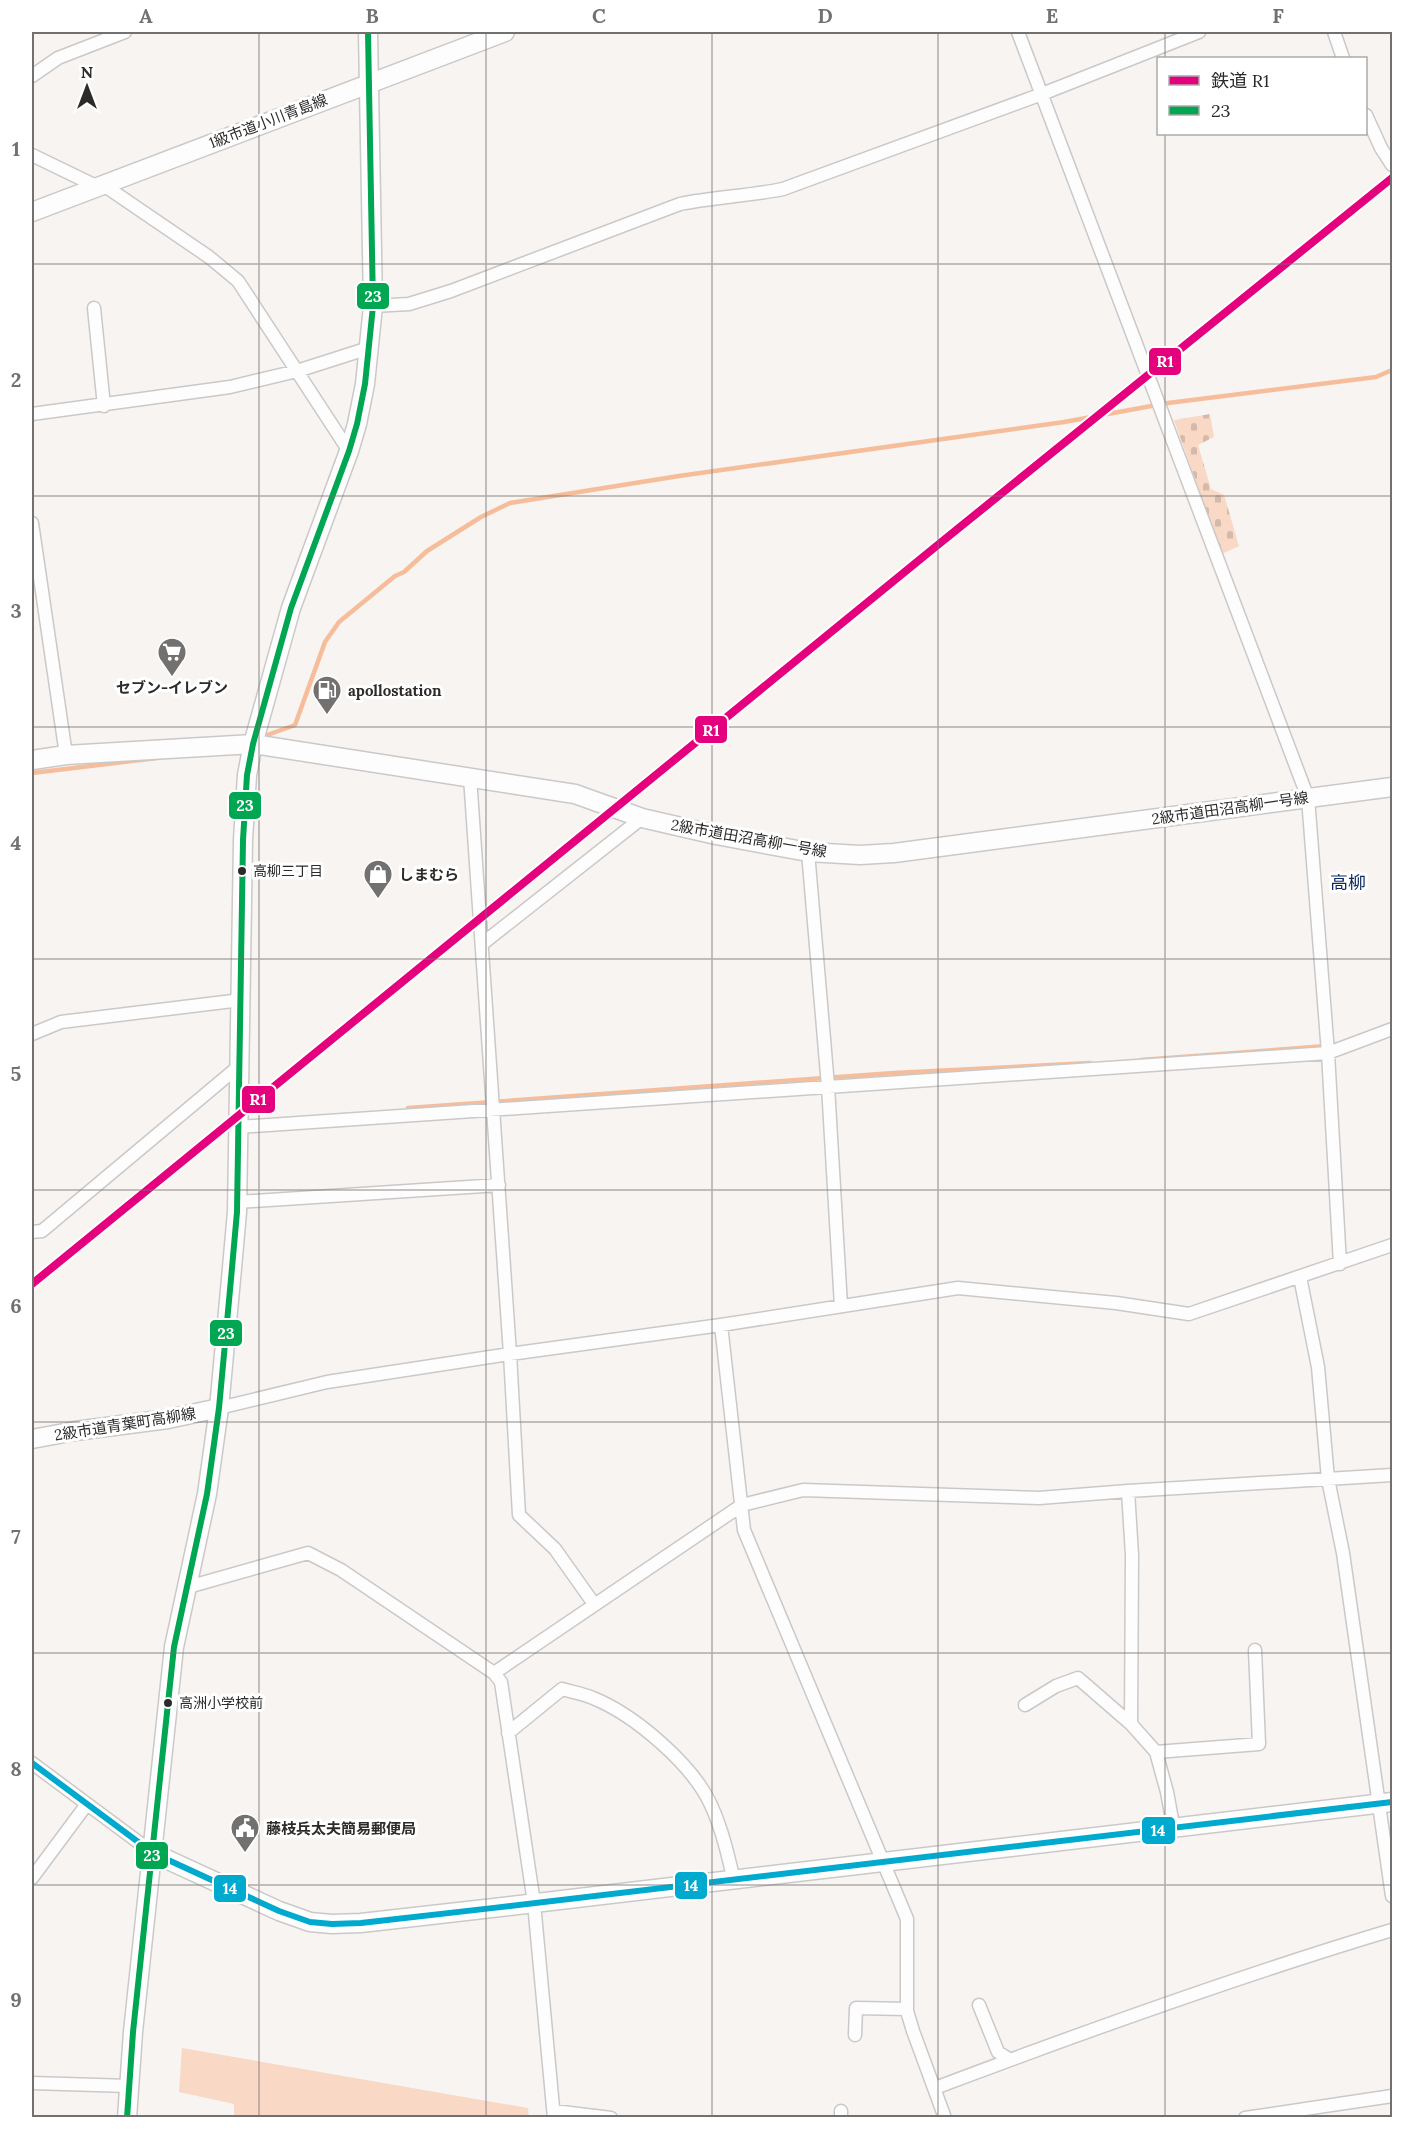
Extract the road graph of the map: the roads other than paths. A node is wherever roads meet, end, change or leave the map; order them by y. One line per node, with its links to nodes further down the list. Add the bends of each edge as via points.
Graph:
1 (125, 32): 8 (street, via 58,58)
2 (368, 32): 9 (street)
3 (505, 32): 9 (street, 1級市道小川青島線)
4 (1018, 32): 10 (street)
5 (1199, 32): 10 (street)
6 (1334, 32): 7 (street)
7 (1343, 57)
8 (32, 76)
9 (368, 83): 14 (street, 1級市道小川青島線); 16 (street)
10 (1042, 94): 16 (street, via 783,189 680,204 452,291 409,304); 29 (street)
11 (1367, 119): 13 (street)
12 (32, 155): 14 (street)
13 (1392, 165)
14 (99, 185): 15 (street, 1級市道小川青島線); 19 (street, via 209,257 238,281)
15 (32, 212)
16 (373, 306): 18 (street)
17 (94, 308): 20 (street)
18 (369, 348): 19 (street); 22 (street)
19 (297, 370): 20 (street, via 230,387); 22 (street)
20 (104, 406): 21 (street)
21 (32, 414)
22 (349, 451): 24 (street, via 291,608)
23 (32, 523): 25 (street)
24 (253, 744): 25 (street, 2級市道田沼高柳一号線); 27 (street, 2級市道田沼高柳一号線); 33 (street, via 243,840)
25 (66, 755): 26 (street, 2級市道田沼高柳一号線)
26 (32, 760)
27 (470, 777): 30 (street, 2級市道田沼高柳一号線, via 575,794); 32 (street)
28 (1392, 787): 29 (street, 2級市道田沼高柳一号線)
29 (1308, 798): 31 (street, 2級市道田沼高柳一号線, via 894,853); 36 (street)
30 (642, 818): 31 (street, 2級市道田沼高柳一号線); 32 (street)
31 (808, 852): 38 (street)
32 (482, 945): 39 (street)
33 (241, 1000): 35 (street, via 60,1022); 37 (street)
34 (1392, 1029): 36 (street)
35 (32, 1034)
36 (1328, 1053): 38 (street); 45 (street)
37 (238, 1067): 40 (street); 43 (street, via 42,1231)
38 (828, 1086): 39 (street); 47 (street)
39 (493, 1109): 40 (street); 41 (street)
40 (238, 1127): 42 (street)
41 (499, 1185): 42 (street); 49 (street)
42 (237, 1202): 50 (street)
43 (32, 1232)
44 (1392, 1245): 45 (street)
45 (1340, 1264): 46 (street)
46 (1300, 1277): 47 (street, via 1189,1314 958,1288); 53 (street, via 1318,1367)
47 (841, 1306): 48 (street)
48 (721, 1325): 49 (street); 55 (street)
49 (510, 1354): 50 (street, via 327,1382); 57 (street, via 519,1515 555,1549)
50 (219, 1407): 51 (street, 2級市道青葉町高柳線, via 168,1419); 56 (street)
51 (32, 1439)
52 (1392, 1475): 53 (street)
53 (1328, 1479): 54 (street); 65 (street)
54 (1128, 1491): 55 (street, via 1039,1498 803,1490); 61 (street, via 1132,1555)
55 (742, 1504): 57 (street); 69 (street, via 744,1530)
56 (188, 1587): 59 (street, via 308,1553 341,1570); 68 (street, via 174,1647)
57 (594, 1604): 59 (street)
58 (1256, 1650): 63 (street, via 1259,1744)
59 (494, 1673): 62 (street, via 501,1682)
60 (1025, 1705): 61 (street, via 1078,1678)
61 (1131, 1724): 63 (street)
62 (508, 1733): 71 (street, via 562,1689 593,1698 627,1716 670,1750 693,1776 711,1804); 73 (street)
63 (1156, 1752): 67 (street)
64 (33, 1766): 66 (street)
65 (1386, 1803): 67 (street); 72 (street)
66 (87, 1804): 68 (street); 70 (street)
67 (1174, 1830): 69 (street)
68 (153, 1853): 73 (street, via 310,1922 361,1923); 80 (street)
69 (885, 1863): 71 (street); 76 (street, via 907,1919)
70 (32, 1878)
71 (734, 1881): 73 (street)
72 (1392, 1896)
73 (534, 1903): 83 (street)
74 (1392, 1930): 78 (street, via 1289,1961)
75 (979, 2005): 78 (street, via 998,2052)
76 (907, 2009): 77 (street, via 856,2008); 81 (street)
77 (855, 2035)
78 (1010, 2060): 81 (street)
79 (32, 2083): 80 (street)
80 (129, 2086): 84 (street)
81 (935, 2088): 86 (street)
82 (1392, 2096): 87 (street)
83 (554, 2114): 85 (street)
84 (127, 2118)
85 (611, 2118)
86 (945, 2118)
87 (1245, 2118)

